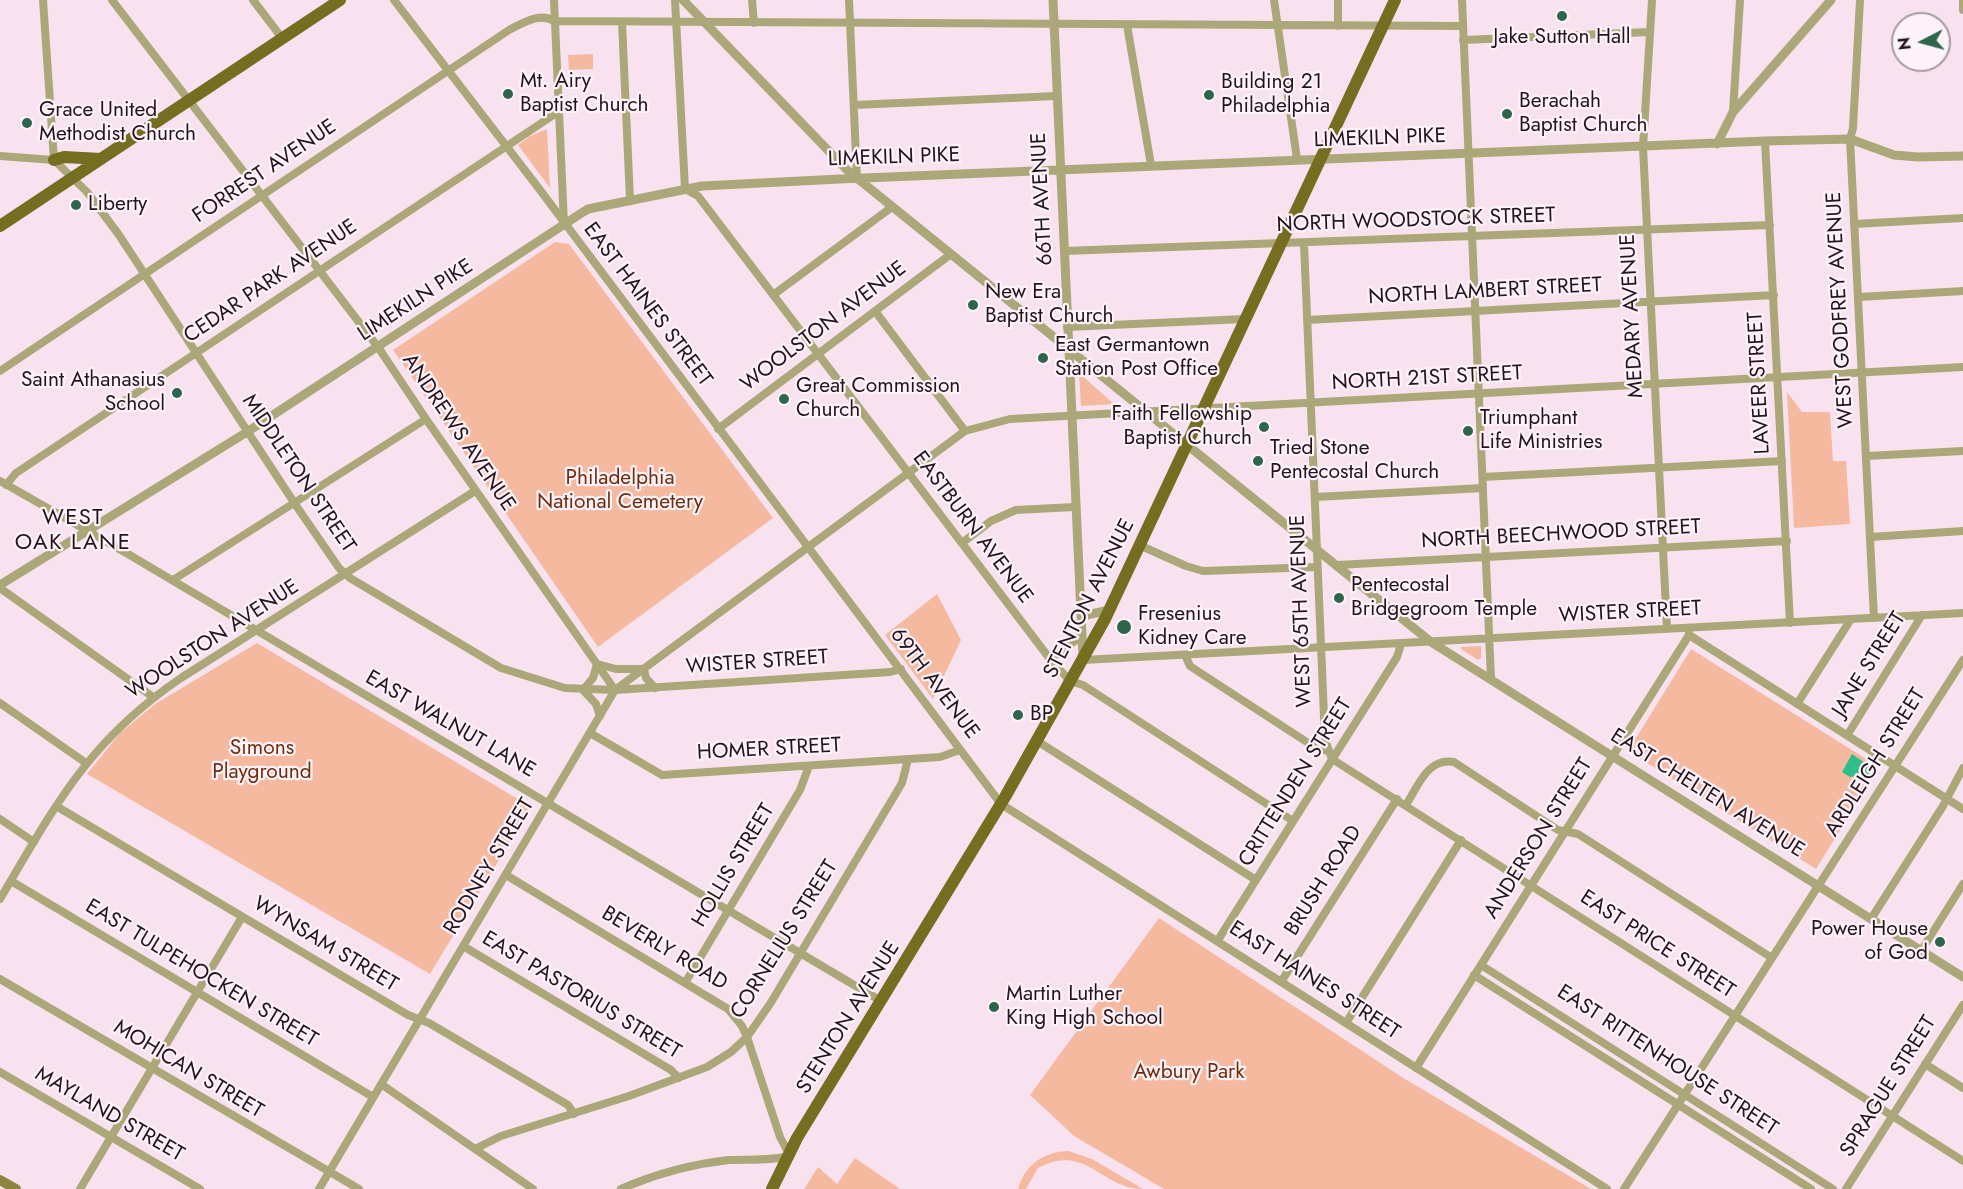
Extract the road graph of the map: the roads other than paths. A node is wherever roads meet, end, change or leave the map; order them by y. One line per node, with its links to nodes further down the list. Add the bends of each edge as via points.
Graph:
1 (43, 0): 54 (street)
2 (112, 0): 39 (street, ANDREWS AVENUE)
3 (253, 0): 35 (street)
4 (340, 0): 35 (main road)
5 (394, 0): 37 (street)
6 (554, 0): 22 (street, EAST HAINES STREET)
7 (675, 0): 24 (street)
8 (683, 0): 25 (street, EAST CHELTEN AVENUE)
9 (752, 0): 26 (street)
10 (849, 0): 27 (street)
11 (1053, 0): 28 (street, 66TH AVENUE)
12 (1274, 0): 30 (street)
13 (1338, 0): 31 (street)
14 (1395, 0): 32 (main road, STENTON AVENUE)
15 (1462, 0): 33 (street)
16 (1652, 0): 34 (street, MEDARY AVENUE)
17 (1740, 0): 42 (street)
18 (1831, 0): 42 (street)
19 (1860, 0): 43 (street, WEST GODFREY AVENUE)
20 (1963, 0): 21 (street)
21 (1963, 10)
22 (554, 21): 23 (street, FORREST AVENUE); 37 (street, FORREST AVENUE, via 540,17 524,23); 41 (street, EAST HAINES STREET)
23 (622, 22): 24 (street, FORREST AVENUE); 61 (street)
24 (676, 22): 25 (street, FORREST AVENUE); 59 (street)
25 (705, 23): 26 (street, FORREST AVENUE); 58 (street, EAST CHELTEN AVENUE)
26 (754, 23): 27 (street, FORREST AVENUE)
27 (850, 23): 28 (street, FORREST AVENUE); 40 (street)
28 (1054, 24): 29 (street, FORREST AVENUE); 38 (street, 66TH AVENUE)
29 (1127, 25): 30 (street, FORREST AVENUE); 55 (street)
30 (1278, 26): 31 (street, FORREST AVENUE); 53 (street)
31 (1338, 26): 32 (street, FORREST AVENUE)
32 (1383, 26): 33 (street, FORREST AVENUE); 51 (main road, STENTON AVENUE)
33 (1463, 26): 36 (street)
34 (1650, 32): 36 (street); 47 (street, MEDARY AVENUE)
35 (282, 38): 39 (main road)
36 (1463, 40): 48 (street)
37 (449, 71): 46 (street); 60 (street, FORREST AVENUE)
38 (1056, 96): 40 (street); 56 (street, 66TH AVENUE)
39 (189, 100): 52 (main road); 60 (street, ANDREWS AVENUE)
40 (854, 105): 58 (street)
41 (558, 112): 46 (street, CEDAR PARK AVENUE); 65 (street, EAST HAINES STREET)
42 (1733, 112): 45 (street)
43 (1850, 139): 44 (street, LIMEKILN PIKE); 50 (street, via 1894,155); 64 (street, WEST GODFREY AVENUE)
44 (1765, 141): 45 (street, LIMEKILN PIKE); 66 (street, LAVEER STREET)
45 (1717, 144): 47 (street, LIMEKILN PIKE)
46 (506, 146): 65 (street); 74 (street, CEDAR PARK AVENUE)
47 (1642, 147): 48 (street, LIMEKILN PIKE); 68 (street, MEDARY AVENUE)
48 (1467, 154): 51 (street, LIMEKILN PIKE); 69 (street)
49 (0, 156): 54 (street)
50 (1963, 156)
51 (1321, 158): 53 (street, LIMEKILN PIKE); 70 (main road, STENTON AVENUE)
52 (101, 159): 54 (main road); 57 (main road)
53 (1297, 159): 55 (street, LIMEKILN PIKE)
54 (54, 160): 57 (street, MIDDLETON STREET)
55 (1150, 165): 56 (street, LIMEKILN PIKE)
56 (1059, 170): 58 (street, LIMEKILN PIKE); 72 (street, 66TH AVENUE)
57 (71, 178): 67 (main road); 75 (street, MIDDLETON STREET, via 87,192)
58 (857, 178): 59 (street, LIMEKILN PIKE); 62 (street, EAST CHELTEN AVENUE)
59 (685, 189): 61 (street, LIMEKILN PIKE); 77 (street, EASTBURN AVENUE, via 698,196)
60 (263, 195): 74 (street, ANDREWS AVENUE); 75 (street, FORREST AVENUE)
61 (630, 200): 65 (street, LIMEKILN PIKE, via 588,209)
62 (892, 207): 73 (street, EAST CHELTEN AVENUE); 77 (street)
63 (1963, 218): 64 (street)
64 (1854, 224): 79 (street, WEST GODFREY AVENUE)
65 (564, 225): 86 (street, LIMEKILN PIKE); 101 (street, EAST HAINES STREET)
66 (1770, 225): 68 (street, NORTH WOODSTOCK STREET); 78 (street, LAVEER STREET)
67 (0, 226)
68 (1646, 230): 69 (street, NORTH WOODSTOCK STREET); 80 (street, MEDARY AVENUE)
69 (1471, 237): 71 (street, NORTH WOODSTOCK STREET); 81 (street)
70 (1281, 244): 71 (street, NORTH WOODSTOCK STREET); 72 (street, NORTH WOODSTOCK STREET); 83 (main road, STENTON AVENUE)
71 (1304, 244): 84 (street, WEST 65TH AVENUE)
72 (1064, 251): 85 (street, 66TH AVENUE)
73 (951, 254): 82 (street, WOOLSTON AVENUE); 87 (street, EAST CHELTEN AVENUE)
74 (321, 270): 86 (street, ANDREWS AVENUE); 88 (street, CEDAR PARK AVENUE)
75 (145, 274): 88 (street, MIDDLETON STREET); 91 (street, FORREST AVENUE)
76 (1963, 291): 79 (street)
77 (773, 295): 89 (street, EASTBURN AVENUE)
78 (1774, 295): 80 (street, NORTH LAMBERT STREET); 93 (street, LAVEER STREET)
79 (1859, 297): 92 (street, WEST GODFREY AVENUE)
80 (1650, 301): 81 (street, NORTH LAMBERT STREET); 94 (street, MEDARY AVENUE)
81 (1475, 310): 84 (street, NORTH LAMBERT STREET); 95 (street)
82 (875, 311): 89 (street, WOOLSTON AVENUE); 102 (street)
83 (1245, 319): 85 (street); 97 (main road, STENTON AVENUE)
84 (1307, 320): 96 (street, WEST 65TH AVENUE)
85 (1067, 327): 87 (street, 66TH AVENUE)
86 (378, 347): 100 (street, ANDREWS AVENUE); 103 (street, LIMEKILN PIKE)
87 (1068, 348): 98 (street, EAST CHELTEN AVENUE); 99 (street, 66TH AVENUE)
88 (196, 353): 103 (street, MIDDLETON STREET); 111 (street, CEDAR PARK AVENUE)
89 (818, 354): 101 (street, WOOLSTON AVENUE); 109 (street, EASTBURN AVENUE)
90 (1963, 368): 92 (street, NORTH 21ST STREET)
91 (0, 371)
92 (1862, 373): 93 (street, NORTH 21ST STREET); 106 (street, WEST GODFREY AVENUE)
93 (1778, 377): 94 (street, NORTH 21ST STREET); 107 (street, LAVEER STREET)
94 (1655, 385): 95 (street, NORTH 21ST STREET); 108 (street, MEDARY AVENUE)
95 (1478, 394): 96 (street, NORTH 21ST STREET); 110 (street)
96 (1311, 403): 97 (street, NORTH 21ST STREET); 114 (street, WEST 65TH AVENUE)
97 (1204, 408): 98 (street, NORTH 21ST STREET); 104 (main road, STENTON AVENUE)
98 (1147, 411): 99 (street, NORTH 21ST STREET); 104 (street, EAST CHELTEN AVENUE)
99 (1071, 416): 102 (street, NORTH 21ST STREET, via 1010,419); 116 (street, 66TH AVENUE)
100 (426, 419): 113 (street, ANDREWS AVENUE); 115 (street)
101 (718, 429): 123 (street, EAST HAINES STREET)
102 (965, 430): 109 (street, NORTH 21ST STREET)
103 (247, 432): 115 (street, MIDDLETON STREET); 117 (street, LIMEKILN PIKE)
104 (1188, 445): 122 (main road, STENTON AVENUE); 125 (street, EAST CHELTEN AVENUE)
105 (1963, 451): 106 (street)
106 (1867, 456): 119 (street, WEST GODFREY AVENUE)
107 (1782, 461): 108 (street); 120 (street, LAVEER STREET)
108 (1660, 467): 110 (street); 124 (street, MEDARY AVENUE)
109 (907, 472): 121 (street, EASTBURN AVENUE); 123 (street, RODNEY STREET)
110 (1483, 477): 112 (street)
111 (3, 483): 117 (street, EAST WALNUT LANE)
112 (1483, 488): 114 (street); 126 (street)
113 (476, 491): 129 (street, WOOLSTON AVENUE); 152 (street, ANDREWS AVENUE)
114 (1316, 497): 125 (street, WEST 65TH AVENUE)
115 (295, 504): 129 (street, MIDDLETON STREET); 130 (street)
116 (1075, 507): 121 (street, via 1016,510 991,521); 134 (street, 66TH AVENUE)
117 (87, 531): 130 (street, EAST WALNUT LANE); 131 (street, LIMEKILN PIKE)
118 (1963, 531): 119 (street)
119 (1870, 537): 137 (street, WEST GODFREY AVENUE)
120 (1787, 541): 124 (street, NORTH BEECHWOOD STREET); 139 (street, LAVEER STREET)
121 (962, 543): 149 (street, EASTBURN AVENUE)
122 (1139, 545): 128 (street, via 1203,571); 133 (main road, STENTON AVENUE)
123 (808, 547): 132 (street, EAST HAINES STREET); 153 (street, RODNEY STREET)
124 (1664, 547): 126 (street, NORTH BEECHWOOD STREET); 140 (street, MEDARY AVENUE)
125 (1318, 550): 127 (street, EAST CHELTEN AVENUE); 128 (street, WEST 65TH AVENUE)
126 (1486, 557): 127 (street, NORTH BEECHWOOD STREET); 144 (street)
127 (1337, 565): 145 (street, EAST CHELTEN AVENUE)
128 (1317, 567): 147 (street, WEST 65TH AVENUE)
129 (346, 575): 141 (street, WOOLSTON AVENUE); 158 (street, MIDDLETON STREET, via 501,668 550,685)
130 (173, 580): 141 (street, EAST WALNUT LANE)
131 (0, 586): 160 (street)
132 (837, 586): 154 (street, 69TH AVENUE)
133 (1109, 610): 134 (street, via 1087,615); 150 (main road, STENTON AVENUE)
134 (1082, 611): 143 (street, 66TH AVENUE)
135 (1963, 613): 136 (street, WISTER STREET)
136 (1922, 615): 137 (street, WISTER STREET); 165 (street, JANE STREET)
137 (1874, 618): 138 (street, WISTER STREET)
138 (1851, 619): 139 (street, WISTER STREET); 162 (street)
139 (1790, 623): 142 (street, WISTER STREET)
140 (1667, 629): 142 (street, WISTER STREET); 144 (street, WISTER STREET)
141 (256, 632): 160 (street, WOOLSTON AVENUE); 177 (street, EAST WALNUT LANE)
142 (1689, 632): 162 (street); 169 (street, ANDERSON STREET)
143 (1082, 635): 149 (street); 150 (street, 66TH AVENUE)
144 (1490, 639): 145 (street, WISTER STREET); 155 (street)
145 (1431, 642): 146 (street, WISTER STREET); 155 (street, EAST CHELTEN AVENUE)
146 (1401, 644): 147 (street, WISTER STREET); 168 (street, CRITTENDEN STREET, via 1397,657)
147 (1321, 648): 148 (street, WISTER STREET); 168 (street, WEST 65TH AVENUE)
148 (1185, 655): 150 (street, WISTER STREET); 168 (street, EAST PRICE STREET, via 1190,666)
149 (1050, 659): 156 (street, EASTBURN AVENUE)
150 (1083, 660): 156 (main road, STENTON AVENUE)
151 (1963, 660): 173 (street, ARDLEIGH STREET)
152 (597, 664): 153 (street, via 625,670); 158 (street, via 592,680); 159 (street, ANDREWS AVENUE)
153 (644, 669): 157 (street); 159 (street, RODNEY STREET)
154 (901, 669): 157 (street, WISTER STREET); 167 (street, 69TH AVENUE)
155 (1491, 679): 169 (street, EAST CHELTEN AVENUE)
156 (1070, 681): 166 (main road, STENTON AVENUE); 183 (street, EASTBURN AVENUE, via 1083,685)
157 (655, 688): 159 (street, WISTER STREET)
158 (583, 690): 159 (street, MIDDLETON STREET); 163 (street, via 596,704)
159 (615, 690): 163 (street, RODNEY STREET)
160 (153, 697): 171 (street, WOOLSTON AVENUE, via 117,728)
161 (0, 703): 171 (street)
162 (1797, 704): 165 (street)
163 (600, 716): 164 (street, RODNEY STREET)
164 (590, 733): 172 (street, HOMER STREET, via 663,775); 177 (street, RODNEY STREET)
165 (1848, 734): 173 (street)
166 (1037, 741): 178 (main road, STENTON AVENUE); 188 (street)
167 (960, 750): 170 (street, HOMER STREET, via 940,757); 178 (street, 69TH AVENUE)
168 (1330, 755): 176 (street, EAST PRICE STREET); 183 (street, CRITTENDEN STREET)
169 (1613, 756): 184 (street, ANDERSON STREET); 192 (street, EAST CHELTEN AVENUE)
170 (908, 759): 172 (street, HOMER STREET); 200 (street, CORNELIUS STREET, via 902,783)
171 (86, 763): 180 (street, WOOLSTON AVENUE)
172 (809, 766): 194 (street, HOLLIS STREET, via 800,790)
173 (1895, 766): 175 (street); 192 (street, ARDLEIGH STREET)
174 (1963, 768): 175 (street)
175 (1946, 799): 181 (street); 196 (street)
176 (1397, 800): 179 (street, EAST PRICE STREET); 207 (street, BRUSH ROAD)
177 (548, 803): 187 (street, RODNEY STREET); 194 (street, EAST WALNUT LANE)
178 (1001, 804): 197 (street, EAST HAINES STREET); 209 (main road, STENTON AVENUE)
179 (1406, 805): 184 (street, via 1430,767 1446,760 1558,830); 185 (street, EAST PRICE STREET)
180 (56, 806): 186 (street, WOOLSTON AVENUE); 195 (street, WYNSAM STREET)
181 (1963, 809)
182 (0, 819): 186 (street)
183 (1293, 821): 188 (street, CRITTENDEN STREET)
184 (1566, 831): 191 (street, ANDERSON STREET); 201 (street, via 1575,832)
185 (1461, 840): 191 (street, EAST PRICE STREET); 213 (street)
186 (34, 842): 189 (street, WOOLSTON AVENUE)
187 (506, 875): 198 (street, RODNEY STREET); 206 (street, BEVERLY ROAD)
188 (1256, 880): 197 (street, CRITTENDEN STREET)
189 (11, 881): 193 (street, WOOLSTON AVENUE); 208 (street, EAST TULPEHOCKEN STREET)
190 (1963, 884): 199 (street)
191 (1531, 886): 202 (street, ANDERSON STREET); 211 (street, EAST PRICE STREET)
192 (1819, 886): 196 (street, EAST CHELTEN AVENUE); 201 (street, ARDLEIGH STREET)
193 (0, 899)
194 (728, 910): 200 (street, EAST WALNUT LANE); 206 (street, HOLLIS STREET)
195 (242, 917): 208 (street); 212 (street, WYNSAM STREET)
196 (1871, 919): 199 (street, EAST CHELTEN AVENUE)
197 (1218, 940): 207 (street, EAST HAINES STREET)
198 (463, 946): 212 (street, RODNEY STREET); 219 (street, EAST PASTORIUS STREET)
199 (1921, 951): 204 (street, EAST CHELTEN AVENUE)
200 (800, 953): 209 (street, EAST WALNUT LANE); 214 (street, CORNELIUS STREET)
201 (1772, 958): 211 (street, ARDLEIGH STREET)
202 (1481, 964): 203 (street, ANDERSON STREET); 222 (street, EAST RITTENHOUSE STREET)
203 (1474, 975): 216 (street, ANDERSON STREET); 224 (street, EAST RITTENHOUSE STREET)
204 (1963, 977)
205 (0, 980): 217 (street, MOHICAN STREET)
206 (685, 982): 214 (street, BEVERLY ROAD, via 728,1009)
207 (1281, 982): 213 (street, EAST HAINES STREET)
208 (197, 992): 217 (street); 223 (street, EAST TULPEHOCKEN STREET)
209 (881, 1001): 229 (main road, STENTON AVENUE)
210 (1963, 1005): 215 (street, SPRAGUE STREET)
211 (1735, 1016): 222 (street, ARDLEIGH STREET); 226 (street, EAST PRICE STREET)
212 (420, 1019): 220 (street, RODNEY STREET); 225 (street, WYNSAM STREET, via 568,1105)
213 (1346, 1023): 216 (street, EAST HAINES STREET)
214 (747, 1037): 219 (street, CORNELIUS STREET, via 707,1067); 229 (street, BEVERLY ROAD)
215 (1925, 1064): 221 (street); 226 (street, SPRAGUE STREET)
216 (1416, 1068): 241 (street, EAST HAINES STREET)
217 (151, 1069): 227 (street); 231 (street, MOHICAN STREET)
218 (0, 1072): 227 (street, MAYLAND STREET)
219 (679, 1078): 225 (street, CORNELIUS STREET)
220 (381, 1083): 223 (street, RODNEY STREET); 228 (street)
221 (1963, 1088)
222 (1685, 1094): 224 (street, ARDLEIGH STREET); 244 (street, EAST RITTENHOUSE STREET)
223 (373, 1097): 231 (street, RODNEY STREET)
224 (1678, 1104): 242 (street, ARDLEIGH STREET); 243 (street, EAST RITTENHOUSE STREET)
225 (574, 1114): 228 (street, CORNELIUS STREET, via 501,1136)
226 (1892, 1116): 230 (street, EAST PRICE STREET); 245 (street, SPRAGUE STREET)
227 (111, 1138): 234 (street); 235 (street, MAYLAND STREET)
228 (475, 1149): 238 (street)
229 (790, 1156): 239 (street, via 712,1162 660,1174); 240 (main road, STENTON AVENUE)
230 (1963, 1161)
231 (328, 1172): 236 (street, RODNEY STREET); 237 (street, MOHICAN STREET)
232 (0, 1180): 233 (main road)
233 (16, 1189)
234 (80, 1189)
235 (201, 1189)
236 (319, 1189)
237 (359, 1189)
238 (533, 1189)
239 (621, 1189)
240 (772, 1189)
241 (1607, 1189)
242 (1624, 1189)
243 (1811, 1189)
244 (1833, 1189)
245 (1846, 1189)

